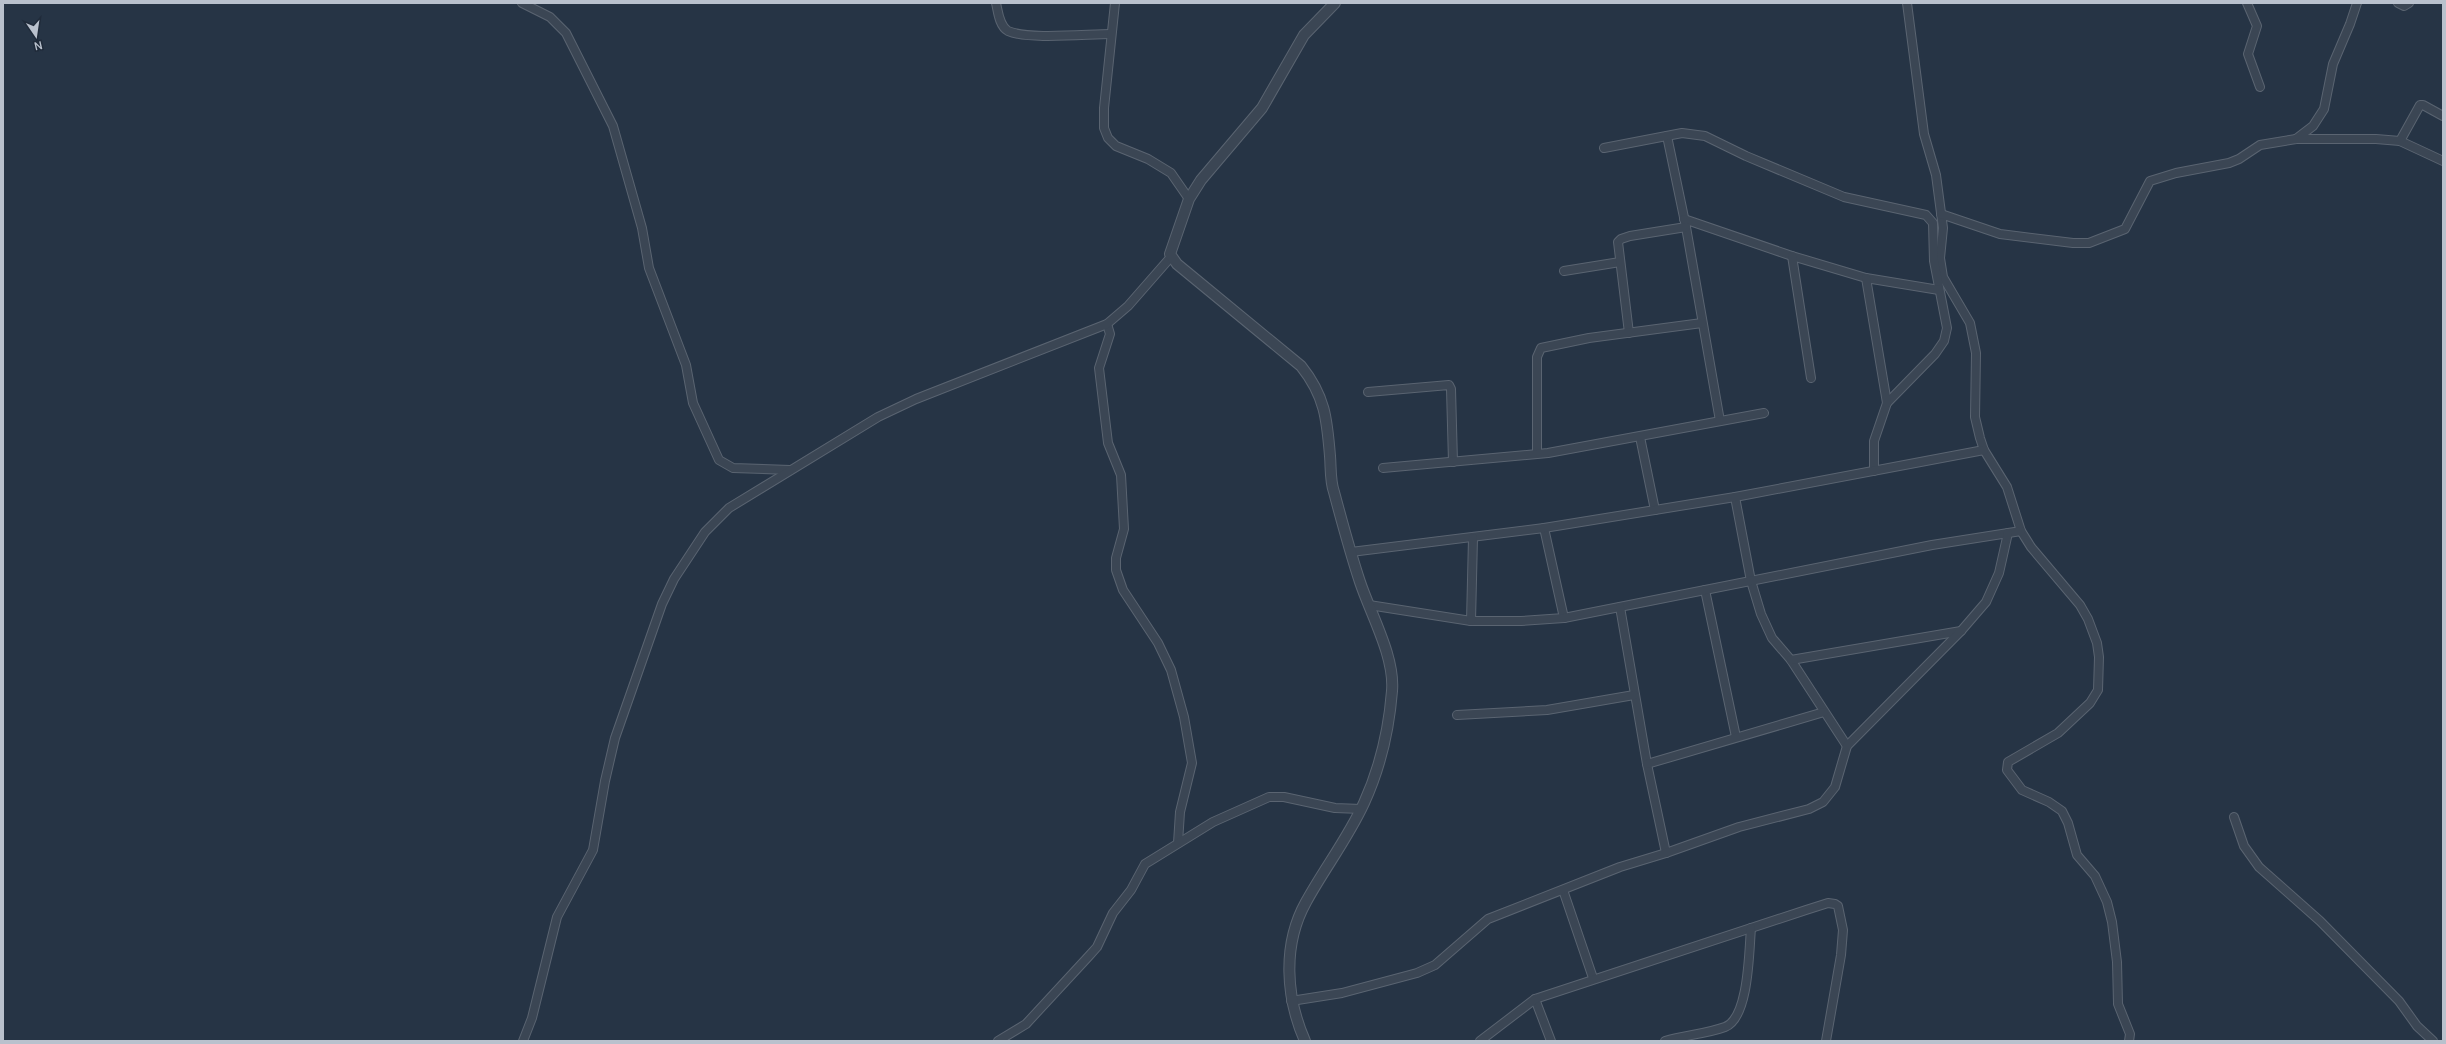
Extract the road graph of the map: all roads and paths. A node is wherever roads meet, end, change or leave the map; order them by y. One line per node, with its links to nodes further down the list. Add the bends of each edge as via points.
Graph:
1 (522, 3): 40 (street, via 550,17 566,33 613,126 642,228 649,268 684,358 693,403 719,460 733,468)
2 (996, 3): 10 (street, via 1002,25 1008,31 1053,35)
3 (1115, 3): 10 (street)
4 (1335, 3): 18 (street, via 1304,35 1262,108 1201,180)
5 (1907, 3): 19 (street, via 1924,134 1936,175)
6 (2247, 3): 11 (street, via 2257,26 2248,54)
7 (2357, 3): 14 (street, via 2333,64 2324,109 2313,126)
8 (2398, 3): 9 (street, via 2404,6)
9 (2409, 3)
10 (1111, 34): 18 (street, via 1104,108 1104,128 1108,138 1116,146 1148,159 1171,173)
11 (2260, 87)
12 (2443, 116): 15 (street, via 2420,105)
13 (1667, 136): 16 (street); 20 (street); 26 (street, via 1682,133 1705,136 1844,197 1926,216 1933,223 1935,231 1934,261)
14 (2296, 139): 15 (street); 19 (street, via 2260,145 2229,163 2157,178 2147,186 2134,216 2125,229 2090,243 2000,234)
15 (2400, 141): 17 (street)
16 (1604, 148)
17 (2443, 161)
18 (1189, 199): 22 (street)
19 (1941, 214): 36 (street, via 1943,277 1970,324 1976,352 1975,417)
20 (1685, 223): 21 (street); 23 (street, via 1621,239 1618,242); 27 (street)
21 (1792, 256): 25 (street); 30 (street)
22 (1170, 258): 28 (street, via 1132,301); 48 (street, via 1301,366 1316,384 1321,397 1328,438 1332,488)
23 (1620, 262): 24 (street); 29 (street)
24 (1564, 272)
25 (1866, 278): 26 (street); 32 (street)
26 (1939, 290): 32 (street, via 1948,328 1944,341)
27 (1702, 323): 29 (street); 34 (street)
28 (1107, 324): 40 (street, via 916,399 878,418); 65 (street, via 1110,334 1099,368 1108,443 1121,475 1124,529 1116,558 1116,570 1123,590 1158,643 1171,670 1184,717 1192,763 1180,812)
29 (1630, 333): 37 (street, via 1541,348 1537,357)
30 (1811, 378)
31 (1368, 392): 38 (street, via 1449,385)
32 (1887, 403): 41 (street, via 1874,441)
33 (1764, 413): 34 (street)
34 (1720, 421): 35 (street)
35 (1640, 437): 37 (street); 43 (street)
36 (1984, 450): 41 (street); 45 (street, via 2007,487)
37 (1536, 453): 38 (street)
38 (1453, 462): 39 (street)
39 (1383, 468)
40 (790, 470): 72 (street, via 729,508 705,532 674,579 662,604 615,738 593,850 557,917 532,1018)
41 (1874, 471): 42 (street)
42 (1735, 497): 43 (street); 49 (street)
43 (1655, 510): 44 (street)
44 (1544, 528): 47 (street); 53 (street)
45 (2021, 531): 46 (street); 79 (street, via 2035,552 2080,605 2088,619 2096,643 2100,681 2098,690 2076,718 2040,744 2008,762 2007,770 2022,790 2062,811 2077,855 2095,876 2107,902 2117,962 2118,1004 2130,1034)
46 (2008, 534): 49 (street, via 1932,545); 55 (street, via 1999,573 1986,602)
47 (1473, 538): 48 (street); 54 (street)
48 (1351, 552): 51 (street)
49 (1751, 580): 50 (street); 56 (street, via 1761,614 1772,638)
50 (1705, 590): 52 (street); 60 (street)
51 (1369, 605): 54 (street); 63 (street, via 1390,665 1392,690 1380,760)
52 (1620, 607): 53 (street); 57 (street)
53 (1564, 618): 54 (street, via 1521,622)
54 (1471, 621)
55 (1961, 631): 56 (street); 61 (street)
56 (1791, 660): 58 (street)
57 (1634, 695): 59 (street, via 1546,710); 62 (street)
58 (1824, 712): 60 (street); 61 (street)
59 (1457, 715)
60 (1736, 737): 62 (street)
61 (1847, 746): 66 (street, via 1835,787 1823,802 1809,809 1739,827)
62 (1647, 764): 66 (street)
63 (1361, 809): 65 (street, via 1335,808 1284,797 1269,797 1213,822); 71 (street, via 1305,904 1296,926 1289,975)
64 (2234, 817): 80 (street, via 2244,846 2259,866 2320,921 2400,1001 2417,1026)
65 (1178, 843): 73 (street, via 1146,864 1114,913 1097,947 1026,1024)
66 (1666, 853): 67 (street, via 1620,867)
67 (1562, 890): 69 (street); 71 (street, via 1488,919 1435,965 1417,973 1342,993)
68 (1751, 928): 69 (street); 77 (street, via 1744,996 1736,1019 1726,1027); 78 (street, via 1828,903 1838,906 1843,930 1841,955)
69 (1593, 978): 70 (street)
70 (1535, 999): 75 (street); 76 (street)
71 (1291, 1001): 74 (street)
72 (523, 1041)
73 (998, 1041)
74 (1305, 1041)
75 (1480, 1041)
76 (1550, 1041)
77 (1665, 1041)
78 (1826, 1041)
79 (2130, 1041)
80 (2433, 1041)

